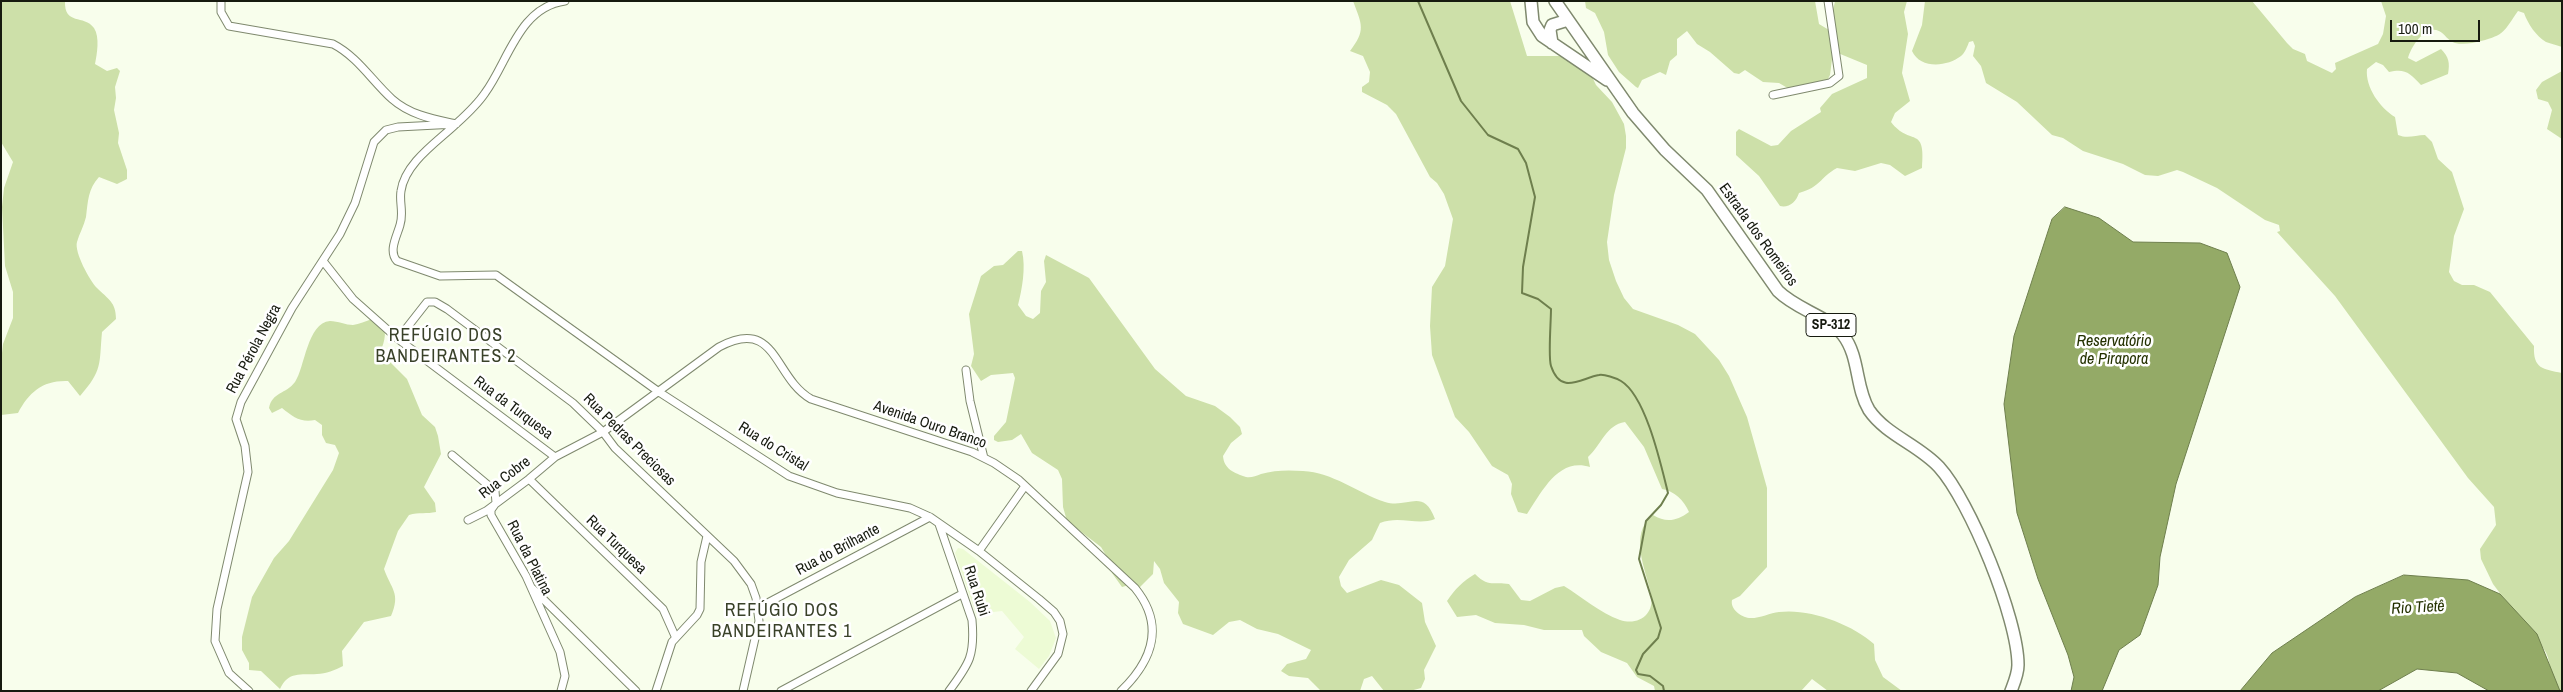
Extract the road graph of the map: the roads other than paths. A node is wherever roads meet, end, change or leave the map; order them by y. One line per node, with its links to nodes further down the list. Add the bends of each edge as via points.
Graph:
1 (221, 1): 12 (street, via 221,12 229,26 334,44 407,110)
2 (549, 1): 7 (street)
3 (565, 1): 7 (street)
4 (1531, 1): 9 (main road, via 1537,30)
5 (1556, 1): 8 (main road, Estrada dos Romeiros / SP-312)
6 (1828, 1): 11 (street, via 1838,76 1830,83)
7 (543, 9): 12 (street, via 520,32 486,92)
8 (1568, 20): 9 (main road, via 1552,25); 10 (main road, Estrada dos Romeiros / SP-312)
9 (1552, 43): 10 (main road)
10 (1612, 84): 42 (main road, Estrada dos Romeiros / SP-312, via 1651,134 1707,190 1778,291 1844,336 1853,354 1863,398 1876,419 1922,451 1951,481 2006,606 2018,666)
11 (1773, 94)
12 (456, 124): 13 (street, Rua Pérola Negra, via 386,130 374,142 355,203); 16 (street, Rua do Cristal, via 422,155 404,181 400,192 402,218 394,258 440,276 496,275)
13 (323, 261): 14 (street, Rua da Turquesa, via 353,299); 33 (street, Rua Pérola Negra, via 288,316 241,402 236,419 245,446 248,472 217,609 216,641 229,673)
14 (398, 339): 17 (street, Rua Pedras Preciosas, via 427,302 435,302 558,391); 19 (street, Rua da Turquesa)
15 (966, 370): 20 (street)
16 (659, 392): 17 (street, Rua Cobre); 20 (street, Avenida Ouro Branco, via 726,343 754,339 771,348 791,382 810,399); 24 (street, Rua do Cristal, via 789,476 837,493 910,508)
17 (604, 432): 19 (street, Rua Cobre); 27 (street, Rua Pedras Preciosas, via 615,448)
18 (452, 455): 23 (street, Rua da Platina, via 496,491)
19 (555, 457): 21 (street, Rua Cobre)
20 (984, 458): 22 (street, Avenida Ouro Branco)
21 (529, 480): 23 (street, Rua Cobre); 32 (street, Rua Turquesa, via 663,609)
22 (1025, 486): 28 (street); 41 (street, Avenida Ouro Branco, via 1135,588 1148,607 1153,630 1149,653 1136,675)
23 (496, 503): 25 (street, Rua Cobre); 29 (street, Rua da Platina, via 491,514)
24 (930, 517): 26 (street, Rua do Cristal); 31 (street, Rua do Brilhante)
25 (468, 520)
26 (939, 524): 28 (street, Rua do Cristal); 30 (street, Rua Rubi)
27 (707, 536): 31 (street, Rua Pedras Preciosas, via 742,571 754,591); 32 (street, via 701,562 700,609 698,615)
28 (979, 551): 40 (street, Rua do Cristal, via 1054,612 1060,621 1064,634 1058,654)
29 (531, 587): 34 (street, Rua da Platina, via 563,662 565,676); 35 (street)
30 (962, 594): 38 (street); 39 (street, Rua Rubi, via 972,620 974,647 966,668)
31 (758, 608): 37 (street, via 757,633)
32 (675, 636): 36 (street)
33 (249, 691)
34 (561, 691)
35 (636, 691)
36 (656, 691)
37 (743, 691)
38 (781, 691)
39 (949, 691)
40 (1031, 691)
41 (1121, 691)
42 (2011, 691)

